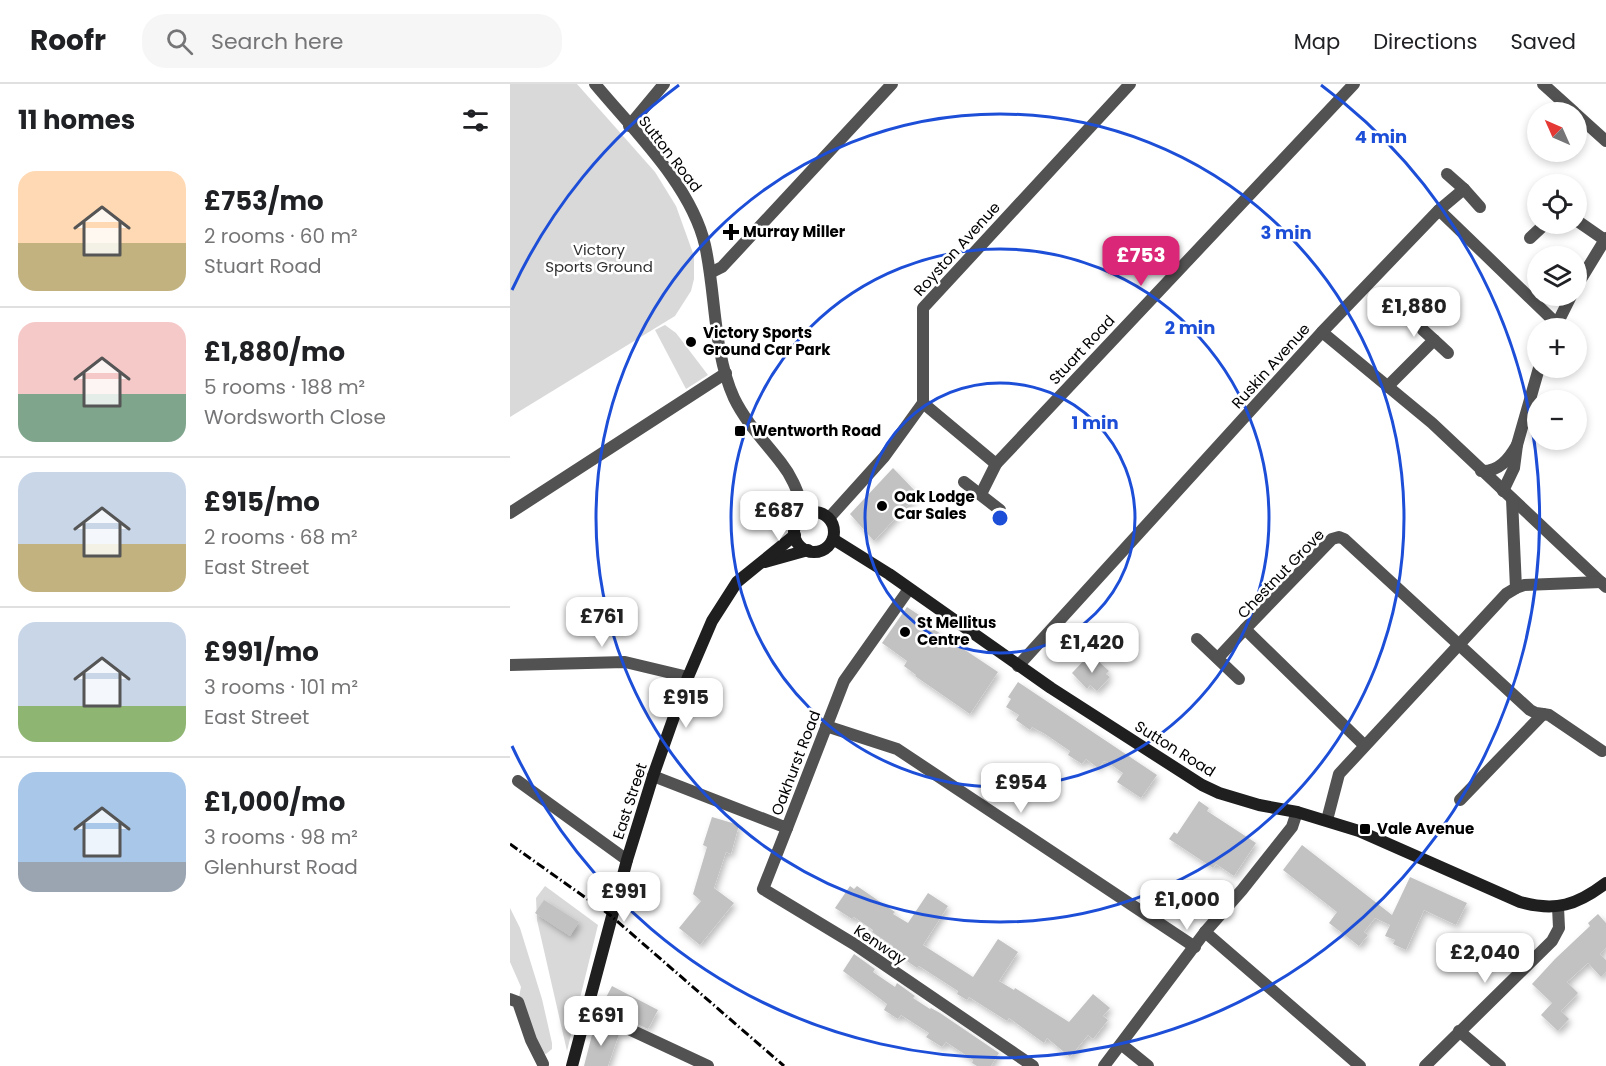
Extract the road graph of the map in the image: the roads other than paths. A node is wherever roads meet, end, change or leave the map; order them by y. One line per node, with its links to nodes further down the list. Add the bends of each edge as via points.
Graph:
1 (595, 84): 9 (street, Sutton Road)
2 (664, 84): 9 (street)
3 (892, 84): 20 (street, via 722,267)
4 (1130, 84): 29 (street, Royston Avenue, via 923,308)
5 (1354, 84): 31 (street, Stuart Road)
6 (1543, 84): 7 (street)
7 (1563, 102)
8 (1587, 124): 10 (street)
9 (629, 126): 20 (street, Sutton Road, via 692,207)
10 (1606, 141)
11 (1447, 174): 12 (street)
12 (1464, 189): 13 (street); 14 (street, Ruskin Avenue)
13 (1480, 207)
14 (1439, 210): 21 (street); 23 (street, Ruskin Avenue)
15 (1587, 227): 18 (street)
16 (1534, 234): 17 (street)
17 (1530, 238)
18 (1605, 239): 19 (street)
19 (1587, 269)
20 (710, 273): 26 (street, Sutton Road)
21 (1548, 318)
22 (1423, 330): 24 (street)
23 (1322, 332): 28 (street); 52 (street, Ruskin Avenue)
24 (1434, 340): 25 (street); 28 (street)
25 (1448, 353)
26 (726, 373): 37 (street); 38 (street, Sutton Road, via 743,414 784,466)
27 (1536, 378): 30 (street)
28 (1387, 387): 32 (street, via 1432,423)
29 (923, 404): 31 (street); 39 (street, via 884,457)
30 (1517, 446): 32 (street, via 1501,465); 35 (street)
31 (996, 464): 34 (street, Stuart Road)
32 (1481, 471): 35 (street)
33 (964, 482): 34 (street)
34 (981, 494): 36 (street)
35 (1508, 495): 44 (street); 45 (street)
36 (1000, 510)
37 (510, 513)
38 (806, 514): 39 (main road, via 818,512); 40 (main road, via 797,522)
39 (829, 518): 41 (main road, via 834,528)
40 (795, 535): 42 (main road); 43 (main road, East Street)
41 (833, 539): 42 (main road, via 823,550); 46 (main road, Sutton Road)
42 (808, 550): 43 (main road, East Street)
43 (758, 565): 53 (main road, East Street, via 737,582 725,599)
44 (1604, 584): 45 (street)
45 (1516, 588): 49 (street)
46 (909, 589): 52 (main road, Sutton Road); 56 (street, Oakhurst Road, via 844,681)
47 (1245, 629): 49 (street, Chestnut Grove, via 1332,539 1339,537); 50 (street); 57 (street, Chestnut Grove)
48 (1197, 639): 50 (street)
49 (1460, 644): 55 (street, via 1530,710); 57 (street)
50 (1218, 658): 54 (street)
51 (510, 665): 53 (street, via 625,662)
52 (1018, 666): 62 (main road, Sutton Road, via 1202,785 1259,805)
53 (688, 677): 59 (main road, East Street)
54 (1239, 679)
55 (1543, 714): 58 (street); 61 (street)
56 (826, 726): 64 (street, Oakhurst Road); 69 (street, via 897,749)
57 (1364, 745): 63 (street, via 1339,774)
58 (1602, 751)
59 (653, 776): 64 (street, Oakhurst Road); 65 (main road, East Street)
60 (518, 781): 65 (street)
61 (1460, 800)
62 (1297, 812): 63 (main road, Sutton Road); 68 (street, via 1292,827)
63 (1326, 820): 67 (main road, Sutton Road, via 1520,902)
64 (787, 828): 77 (street, Kenway, via 763,890 854,944)
65 (627, 860): 71 (main road, East Street)
66 (1606, 883): 67 (main road, Sutton Road, via 1577,902)
67 (1558, 906): 72 (street, via 1559,928 1552,940)
68 (1205, 933): 69 (street); 80 (street)
69 (1194, 947): 73 (street)
70 (510, 999): 74 (street, via 518,1002)
71 (588, 1010): 75 (main road, East Street); 76 (street)
72 (1459, 1031): 81 (street); 82 (street)
73 (1121, 1044): 78 (street); 79 (street)
74 (541, 1065)
75 (572, 1066)
76 (708, 1066)
77 (1033, 1066)
78 (1104, 1066)
79 (1148, 1066)
80 (1360, 1066)
81 (1425, 1066)
82 (1500, 1066)

